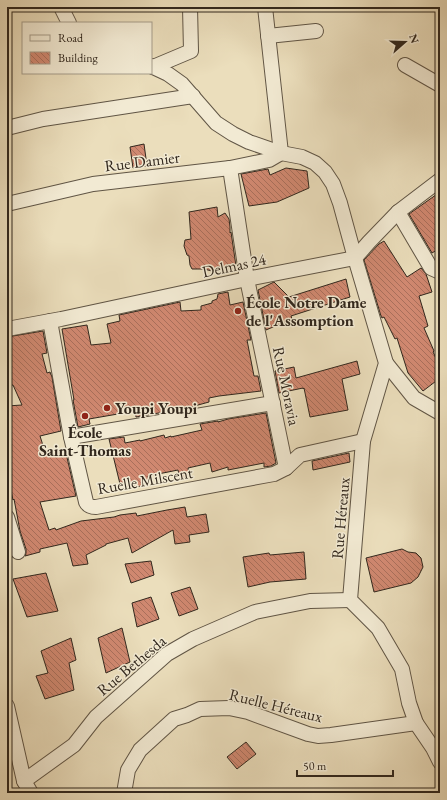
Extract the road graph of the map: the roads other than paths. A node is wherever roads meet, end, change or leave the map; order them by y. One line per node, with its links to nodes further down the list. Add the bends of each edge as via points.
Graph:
1 (61, 7): 4 (street)
2 (190, 7): 8 (street, via 191,51)
3 (265, 7): 6 (street)
4 (68, 22)
5 (316, 31): 6 (street)
6 (268, 36): 12 (street)
7 (405, 65): 9 (street)
8 (152, 67): 10 (street, via 168,74)
9 (440, 84)
10 (194, 96): 11 (street); 12 (street, via 216,122 233,134)
11 (7, 128)
12 (281, 153): 13 (street, Rue Damier, via 269,160); 17 (street, via 302,157 325,172 340,203)
13 (230, 168): 15 (street, Rue Damier, via 93,184); 19 (street, Rue Moravia)
14 (440, 180): 16 (street)
15 (7, 204)
16 (398, 212): 17 (street); 18 (street, via 431,268)
17 (355, 258): 19 (street, Delmas 24); 22 (street)
18 (440, 272)
19 (247, 279): 20 (street, Delmas 24); 23 (street, Rue Moravia)
20 (50, 321): 21 (street, Delmas 24); 25 (street, Ruelle Milscent)
21 (7, 329)
22 (386, 363): 24 (street, via 414,398); 26 (street, Rue Héreaux)
23 (273, 403): 25 (street); 27 (street, Rue Moravia)
24 (440, 413)
25 (71, 437): 27 (street, Ruelle Milscent, via 86,502 92,507 274,474)
26 (364, 441): 27 (street, Ruelle Milscent, via 300,455); 30 (street, Rue Héreaux)
27 (286, 468)
28 (7, 517): 29 (street)
29 (18, 552)
30 (350, 600): 32 (street, via 378,628 402,669); 34 (street, Rue Bethesda, via 310,601 255,612 193,639 167,654 96,717 74,745)
31 (7, 706): 34 (street)
32 (416, 723): 33 (street); 35 (street, Ruelle Héreaux, via 318,736 248,712 229,708 200,709 174,719 140,750 128,770)
33 (440, 762)
34 (28, 787)
35 (124, 793)

